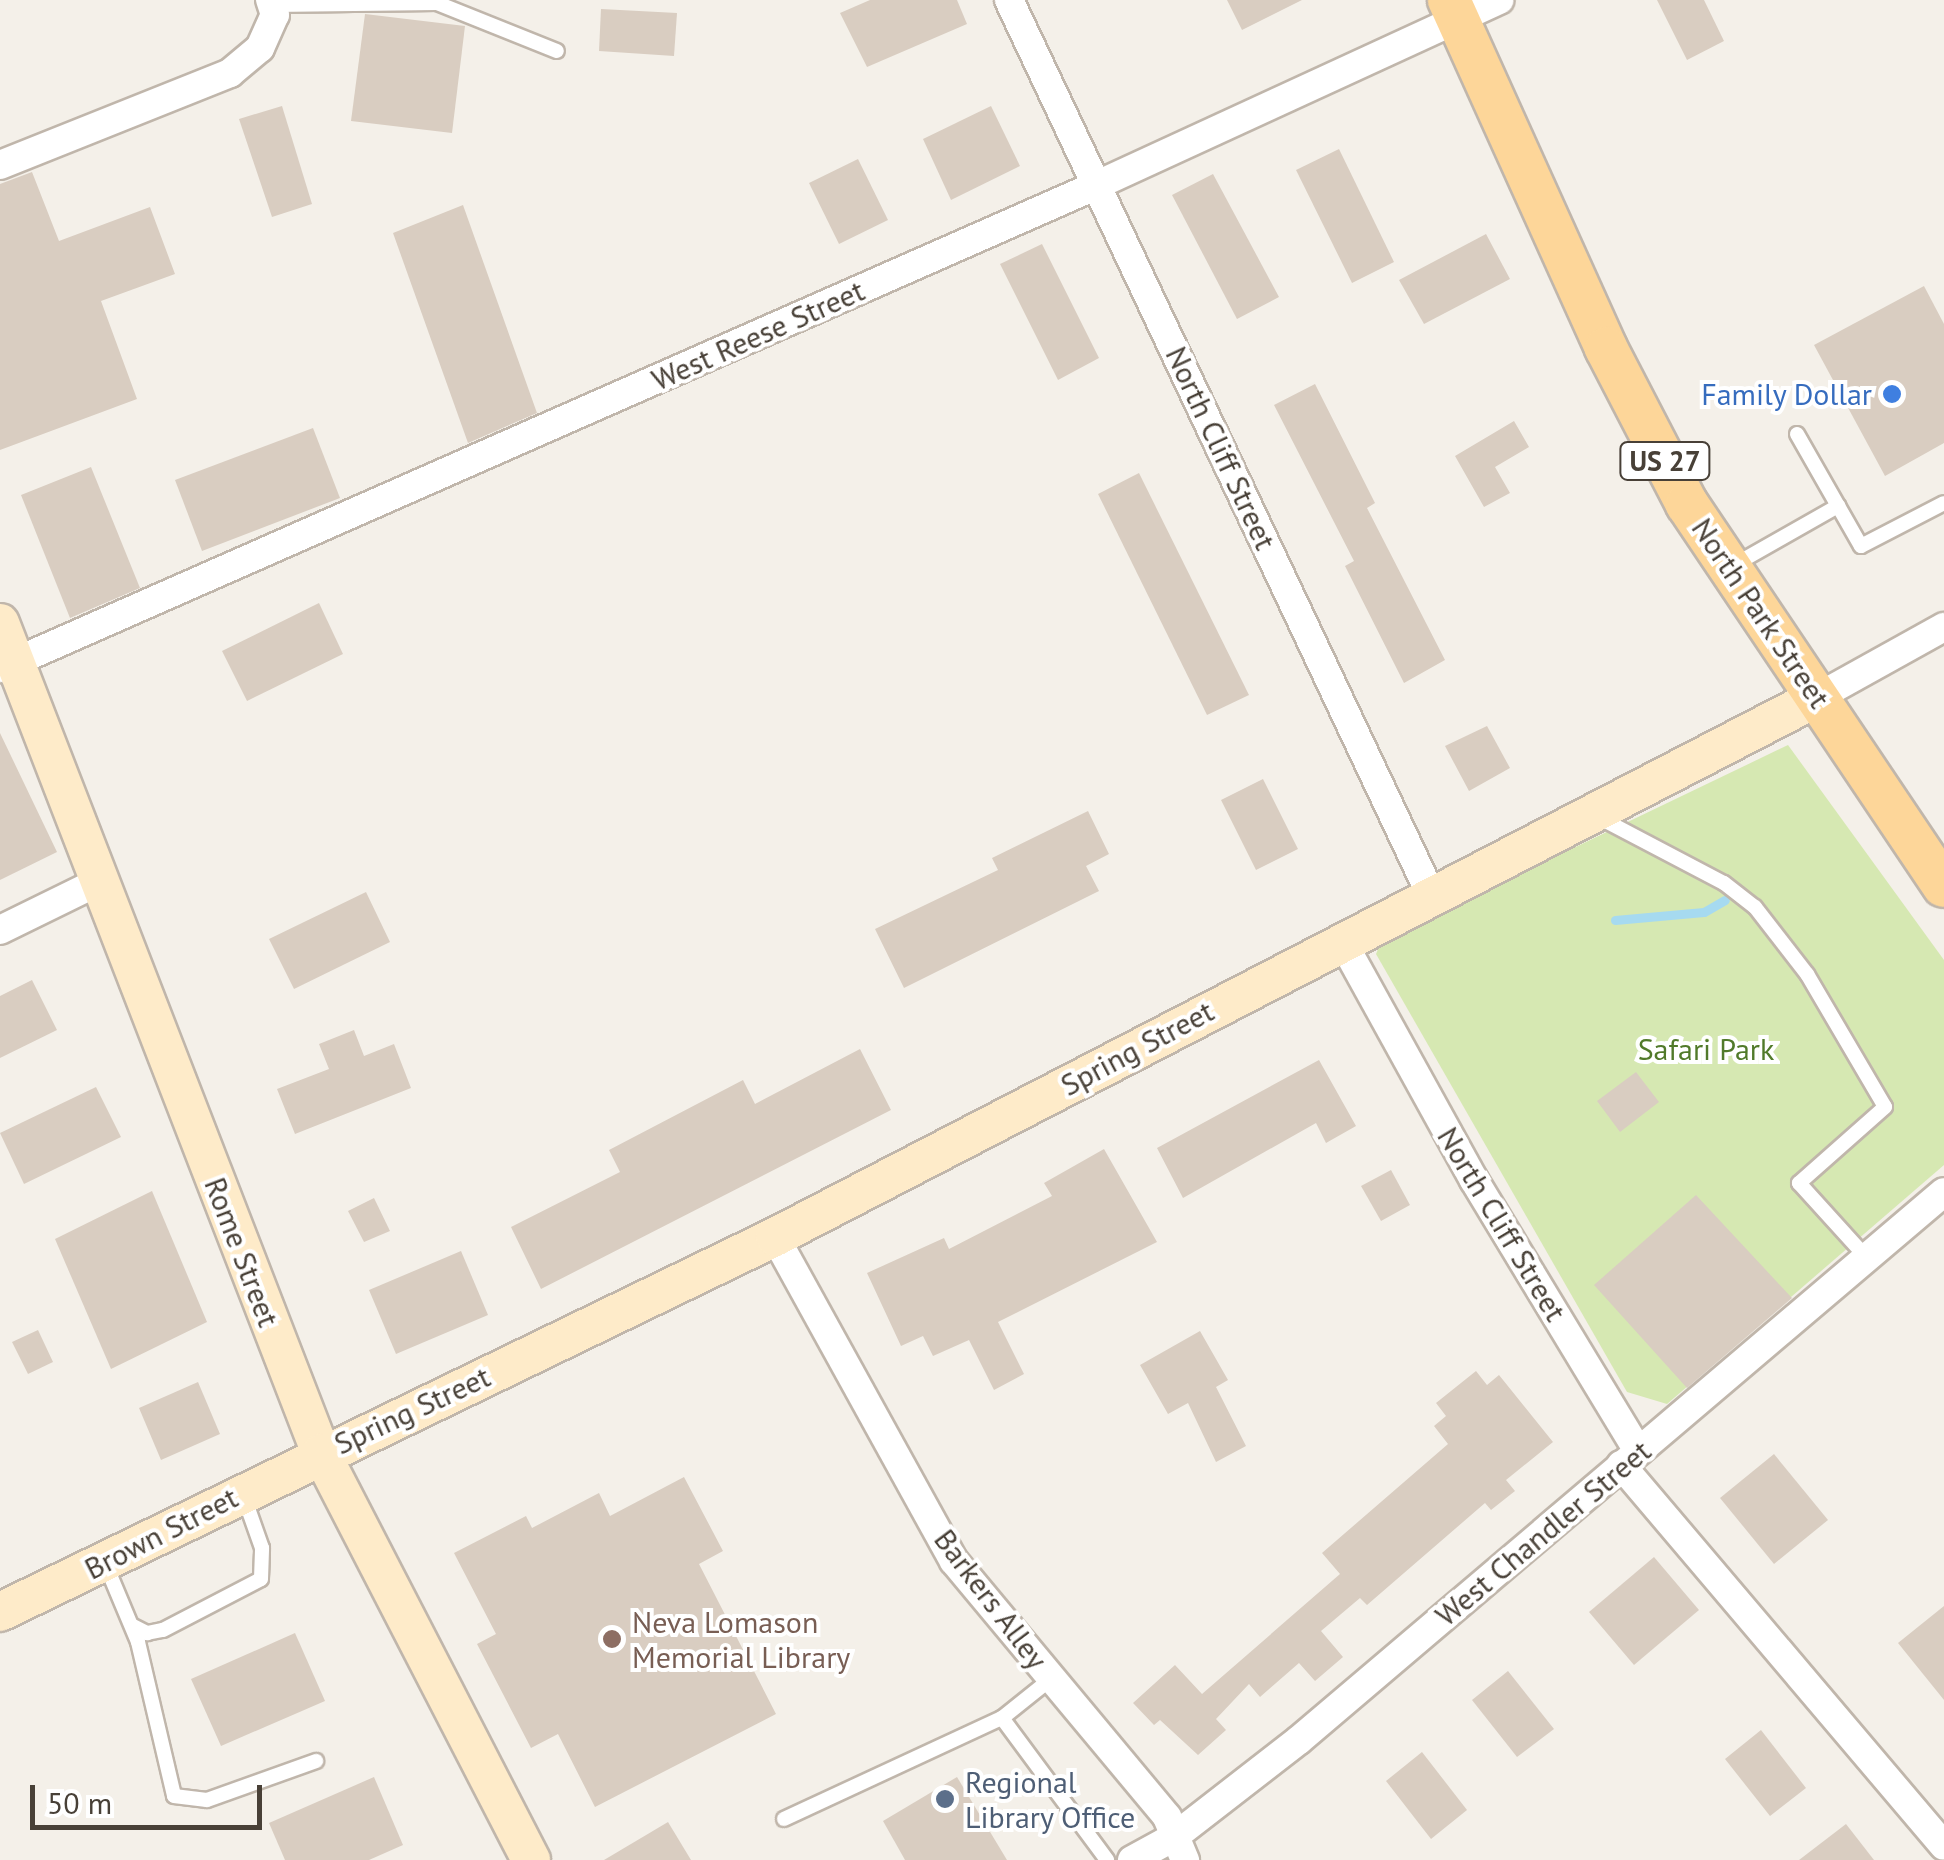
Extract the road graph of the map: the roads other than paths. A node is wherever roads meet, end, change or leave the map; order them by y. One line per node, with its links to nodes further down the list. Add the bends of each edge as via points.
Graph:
1 (1009, 0): 7 (street, North Cliff Street)
2 (1499, 0): 4 (street, West Reese Street)
3 (271, 2): 5 (lane, via 437,3); 6 (street, via 275,16 260,48 230,73)
4 (1453, 10): 7 (street, West Reese Street); 11 (main road, North Park Street / US 27, via 1606,348 1687,504)
5 (556, 51)
6 (0, 165)
7 (1096, 185): 14 (street, West Reese Street); 19 (street, North Cliff Street)
8 (1797, 434): 10 (lane)
9 (1944, 503): 10 (lane, via 1861,546)
10 (1838, 506): 11 (lane)
11 (1730, 567): 15 (main road, North Park Street / US 27)
12 (0, 623): 14 (street, Rome Street)
13 (1944, 627): 15 (street, Spring Street)
14 (8, 666): 17 (street, Rome Street)
15 (1818, 697): 16 (street, Spring Street); 18 (main road, North Park Street / US 27)
16 (1595, 815): 19 (street, Spring Street); 24 (lane, via 1724,883 1755,907 1807,974 1886,1107 1798,1183)
17 (98, 882): 20 (street); 25 (street, Rome Street)
18 (1944, 886)
19 (1432, 897): 21 (street, Spring Street)
20 (0, 930)
21 (1342, 941): 23 (street, Spring Street); 26 (street, North Cliff Street)
22 (1944, 1192): 24 (street, West Chandler Street)
23 (775, 1237): 25 (street, Spring Street); 31 (street, Barkers Alley, via 954,1561)
24 (1866, 1258): 26 (street, West Chandler Street)
25 (321, 1453): 27 (street, Brown Street); 37 (street, Rome Street)
26 (1630, 1459): 35 (street, North Cliff Street); 36 (street, West Chandler Street)
27 (242, 1492): 28 (street, Brown Street); 30 (lane, via 262,1548 261,1580 163,1630 147,1633)
28 (104, 1562): 29 (street, Brown Street); 30 (lane)
29 (0, 1612)
30 (133, 1626): 33 (lane, via 174,1796 207,1800)
31 (1052, 1678): 32 (lane); 36 (street, Barkers Alley, via 1166,1818)
32 (1002, 1718): 34 (lane); 38 (lane)
33 (316, 1761)
34 (784, 1820)
35 (1944, 1846)
36 (1180, 1848): 39 (street, West Chandler Street)
37 (531, 1860)
38 (1108, 1860)
39 (1132, 1860)

